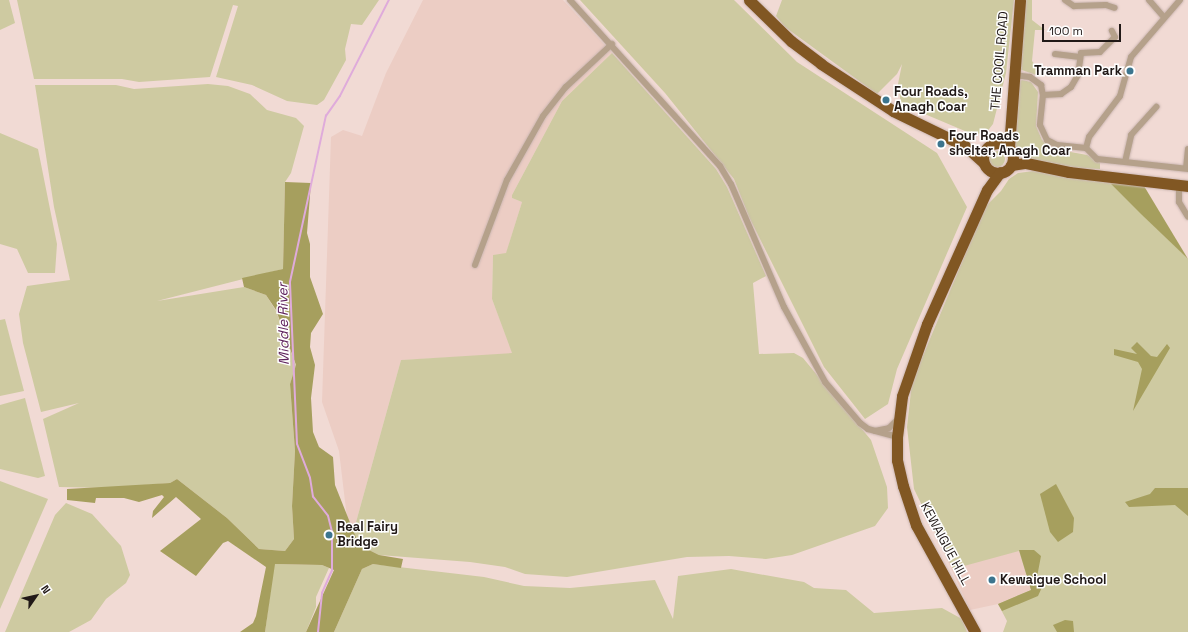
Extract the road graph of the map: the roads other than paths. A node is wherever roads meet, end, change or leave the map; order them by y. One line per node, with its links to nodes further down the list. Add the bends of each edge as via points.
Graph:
1 (570, 0): 10 (street)
2 (749, 0): 18 (highway, via 791,42 858,90 922,127)
3 (1020, 0): 13 (highway, THE COOIL ROAD)
4 (1065, 0): 7 (street, via 1074,6 1106,5)
5 (1149, 0): 8 (street)
6 (1180, 0): 8 (street)
7 (1115, 8)
8 (1164, 17): 19 (street, via 1131,57 1120,96 1089,137)
9 (1112, 31): 12 (street, via 1115,37 1107,47 1100,52 1083,52)
10 (612, 44): 31 (street, via 566,87 543,116 507,180); 33 (street, via 720,166 731,184 758,251 813,364 860,423)
11 (1055, 54): 12 (street)
12 (1080, 57): 14 (street, via 1078,75 1071,87 1061,94)
13 (1014, 75): 14 (street, via 1033,78 1040,85); 16 (highway, THE COOIL ROAD)
14 (1043, 95): 19 (street, via 1040,125 1047,140 1057,145)
15 (1153, 108): 22 (street, via 1131,135)
16 (1009, 125): 17 (highway, THE COOIL ROAD); 21 (highway, THE COOIL ROAD)
17 (994, 143): 18 (highway); 21 (highway); 24 (highway, via 984,154)
18 (965, 146): 24 (highway)
19 (1086, 148): 22 (street, via 1097,159)
20 (1188, 149): 26 (street)
21 (1011, 150): 23 (highway); 25 (highway)
22 (1125, 162): 26 (street)
23 (1026, 163): 25 (highway); 28 (highway, via 1069,172)
24 (985, 165): 27 (highway); 29 (highway)
25 (1011, 165): 27 (highway)
26 (1187, 169)
27 (1000, 172): 29 (highway)
28 (1183, 185): 30 (street, via 1179,206)
29 (987, 190): 32 (highway, KEWAIGUE HILL, via 908,373)
30 (1188, 217)
31 (475, 265)
32 (899, 419): 33 (street, via 889,428); 34 (highway, KEWAIGUE HILL)
33 (874, 431): 34 (street)
34 (897, 437): 35 (highway, KEWAIGUE HILL, via 897,460 916,525)
35 (975, 632)

